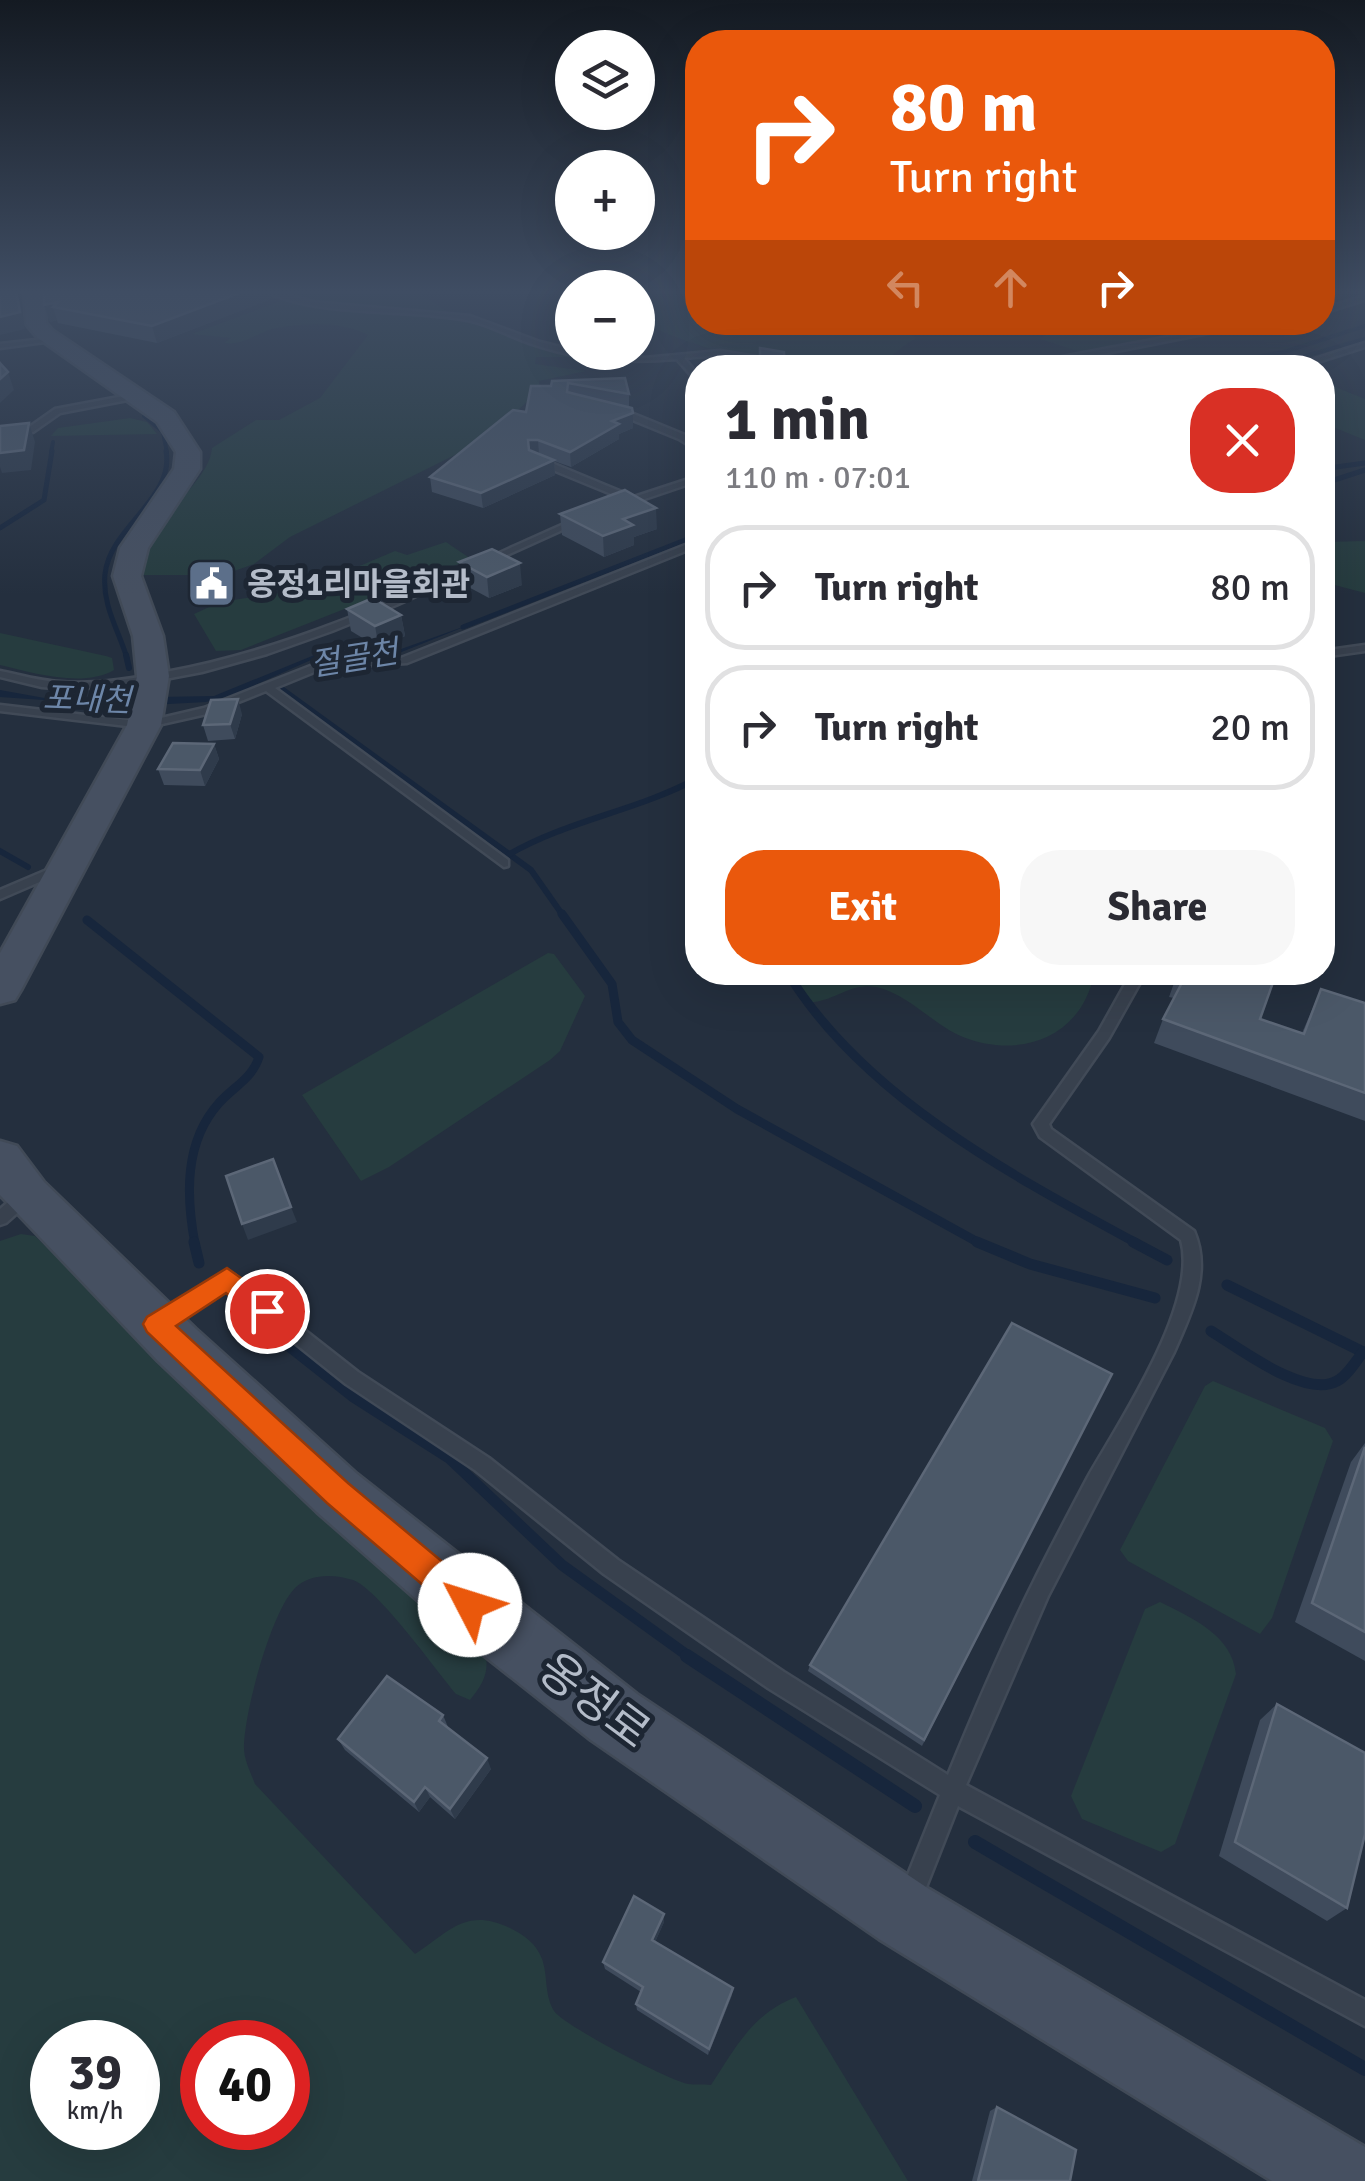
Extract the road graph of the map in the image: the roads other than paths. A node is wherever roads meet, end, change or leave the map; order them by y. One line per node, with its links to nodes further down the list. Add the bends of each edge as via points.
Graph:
1 (129, 392): 2 (street)
2 (135, 396): 4 (lane, via 58,411 30,430); 16 (street, via 166,417 188,452 187,468 134,548 128,576 148,636)
3 (602, 406): 5 (lane)
4 (0, 432)
5 (685, 439)
6 (535, 460): 8 (lane)
7 (685, 482): 8 (lane)
8 (632, 499): 9 (lane)
9 (613, 507)
10 (595, 514): 16 (lane)
11 (685, 548): 15 (lane, via 403,660 322,664)
12 (1365, 648): 13 (lane)
13 (1335, 652)
14 (0, 674): 16 (lane)
15 (268, 688): 16 (lane, via 208,712); 18 (lane)
16 (149, 700): 17 (lane); 19 (street)
17 (0, 708)
18 (504, 863)
19 (69, 864): 20 (lane); 22 (street)
20 (0, 894)
21 (1131, 985): 25 (lane, via 1041,1124 1045,1134 1188,1236 1196,1257 1193,1278 1178,1324 1060,1550)
22 (0, 990)
23 (9, 1191): 24 (street, 옹정로)
24 (156, 1324): 25 (lane, via 227,1279 655,1599); 26 (street, 옹정로, via 337,1493 470,1605 614,1717)
25 (952, 1790): 26 (lane); 27 (lane)
26 (904, 1914): 28 (street, 옹정로)
27 (1365, 2014)
28 (1346, 2181)

